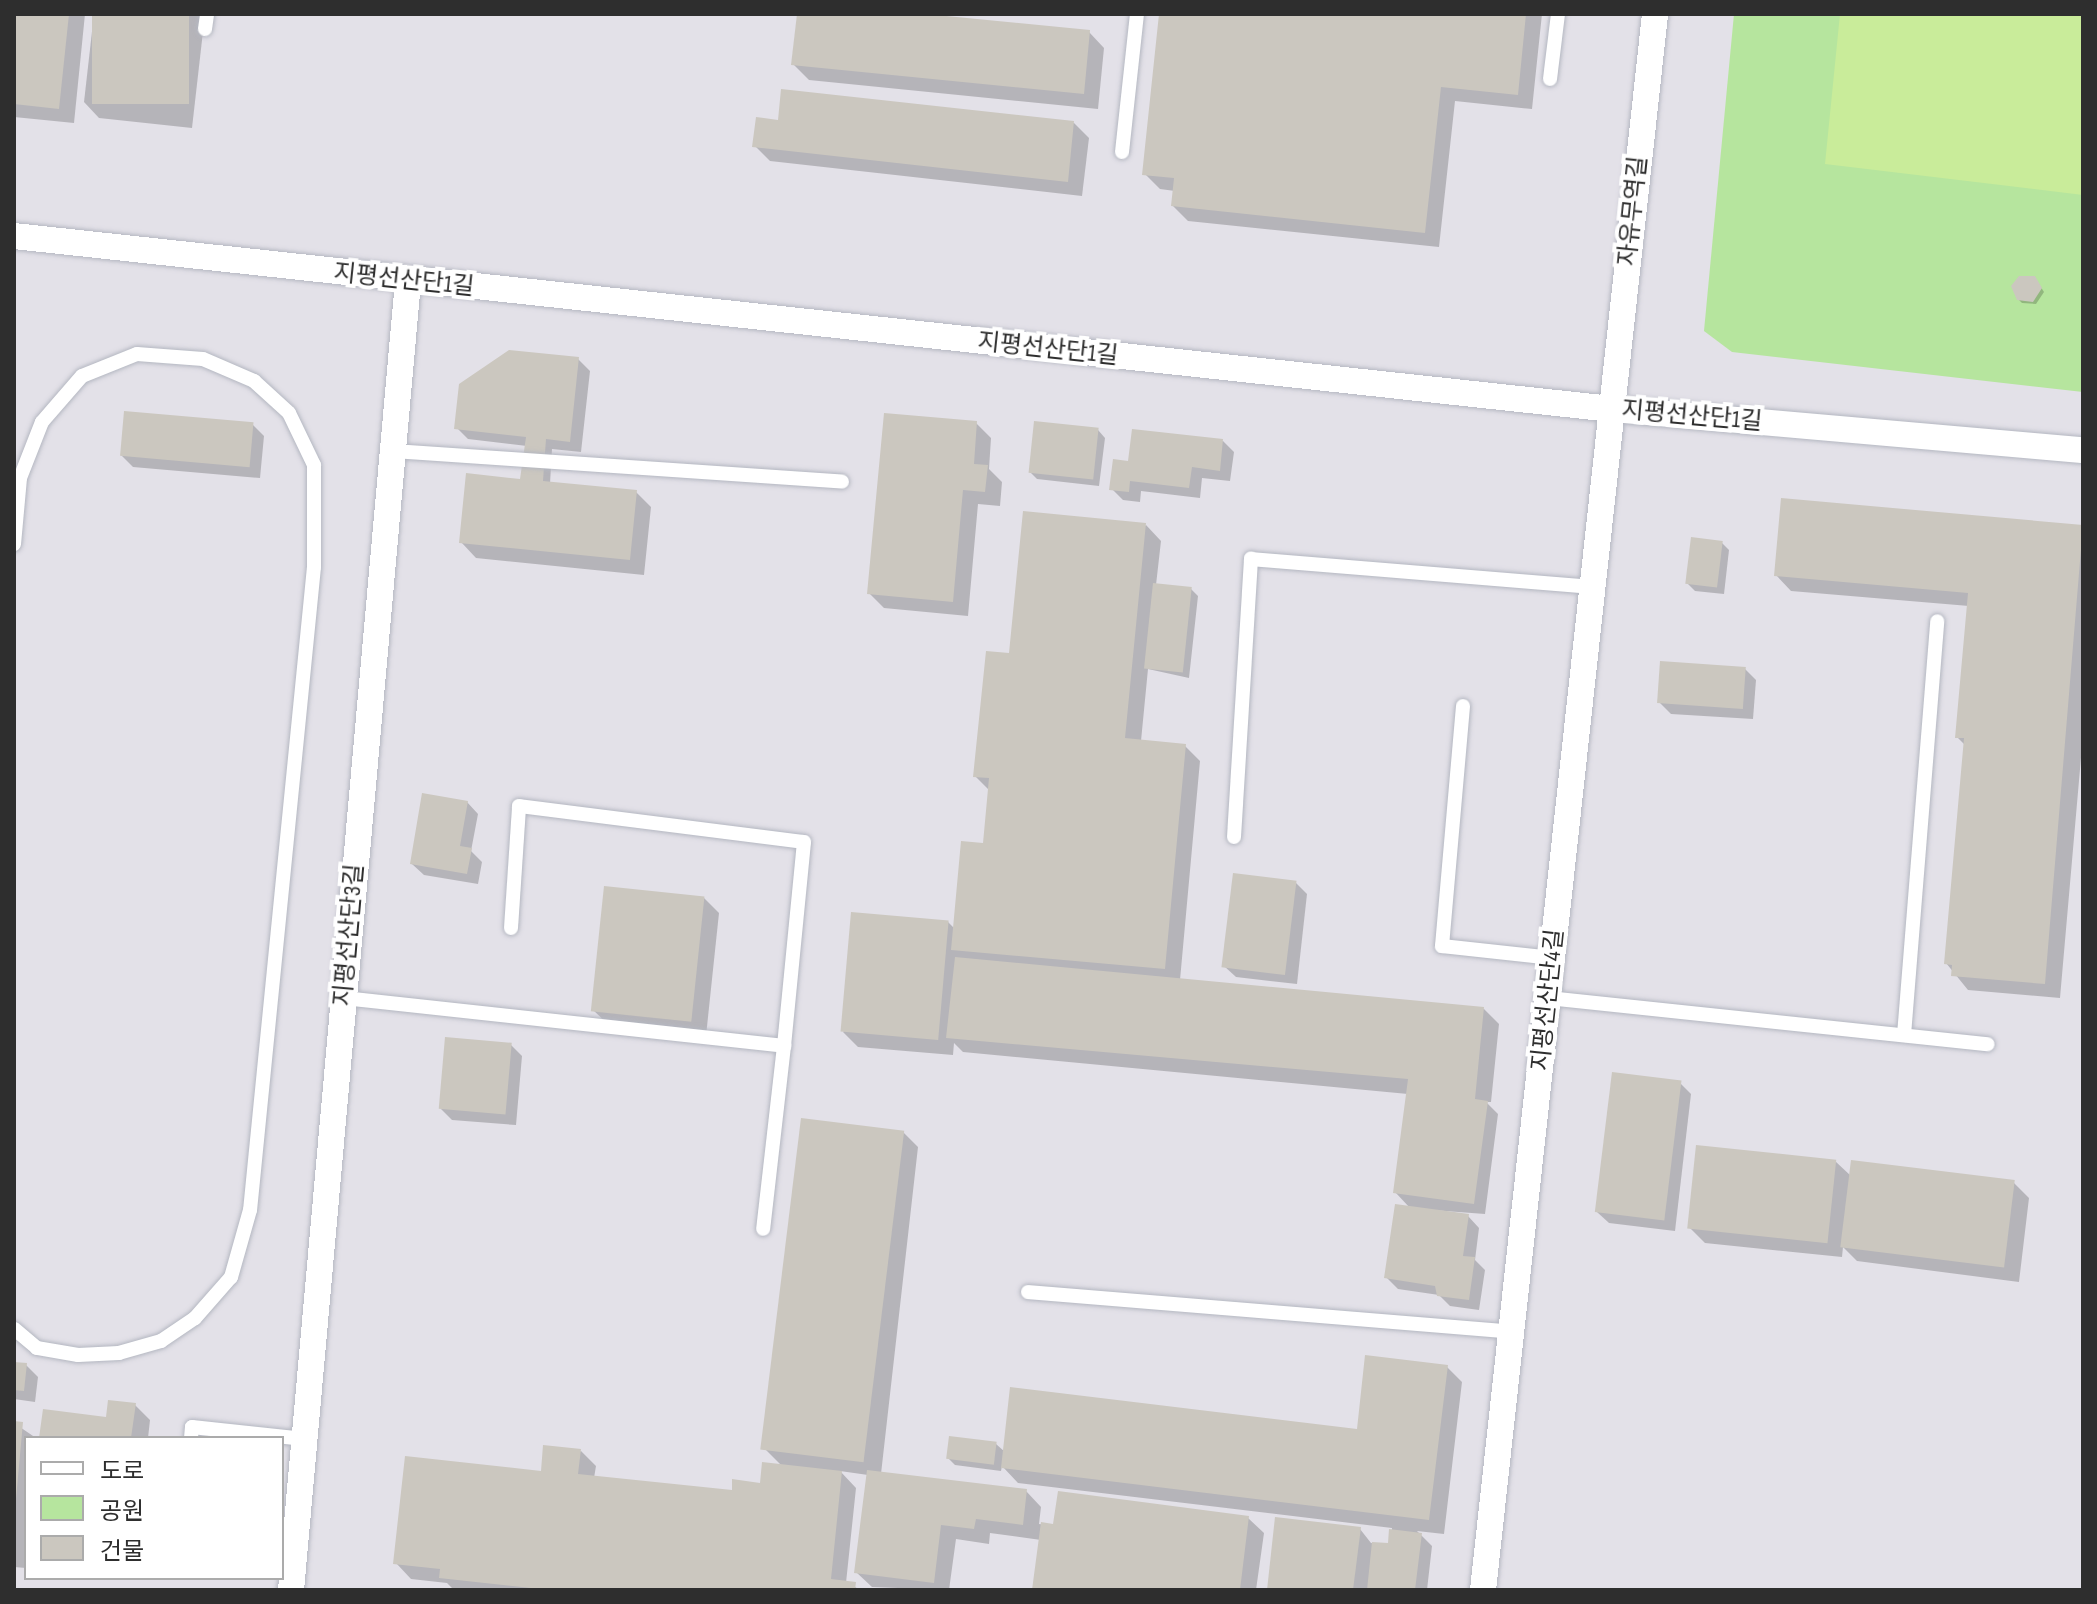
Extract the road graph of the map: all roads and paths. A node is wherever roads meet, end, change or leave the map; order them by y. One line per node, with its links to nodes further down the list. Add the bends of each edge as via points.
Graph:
1 (1137, 14): 5 (lane)
2 (1558, 14): 4 (lane)
3 (1655, 14): 8 (street, 자유무역길)
4 (1550, 79)
5 (1122, 152)
6 (14, 236): 7 (street, 지평선산단1길)
7 (408, 281): 8 (street, 지평선산단1길); 10 (street, 지평선산단3길)
8 (1612, 409): 9 (street, 지평선산단1길); 13 (street, 지평선산단4길)
9 (2083, 450)
10 (393, 451): 11 (lane); 19 (street, 지평선산단3길)
11 (842, 482)
12 (14, 544): 26 (lane, via 20,478 42,422 82,376 137,354 203,359 254,381 289,413 314,465 314,567 251,1195 231,1277 195,1318 161,1341 119,1353 78,1355 37,1348)
13 (1592, 587): 16 (lane, via 1251,559); 18 (street, 지평선산단4길)
14 (1937, 621): 21 (lane)
15 (1463, 706): 18 (lane, via 1442,946)
16 (1234, 837)
17 (511, 928): 23 (lane, via 519,806 804,842)
18 (1552, 958): 20 (street, 지평선산단4길)
19 (344, 998): 23 (lane); 31 (street, 지평선산단3길)
20 (1548, 998): 21 (lane); 27 (street, 지평선산단4길)
21 (1904, 1035): 22 (lane)
22 (1988, 1044)
23 (784, 1046): 24 (lane)
24 (763, 1229)
25 (1028, 1292): 27 (lane)
26 (14, 1329)
27 (1511, 1332): 33 (street, 지평선산단4길)
28 (191, 1436): 29 (lane, via 192,1427)
29 (276, 1436)
30 (284, 1437): 31 (lane)
31 (304, 1439): 32 (street, 지평선산단3길)
32 (291, 1590)
33 (1483, 1590)

